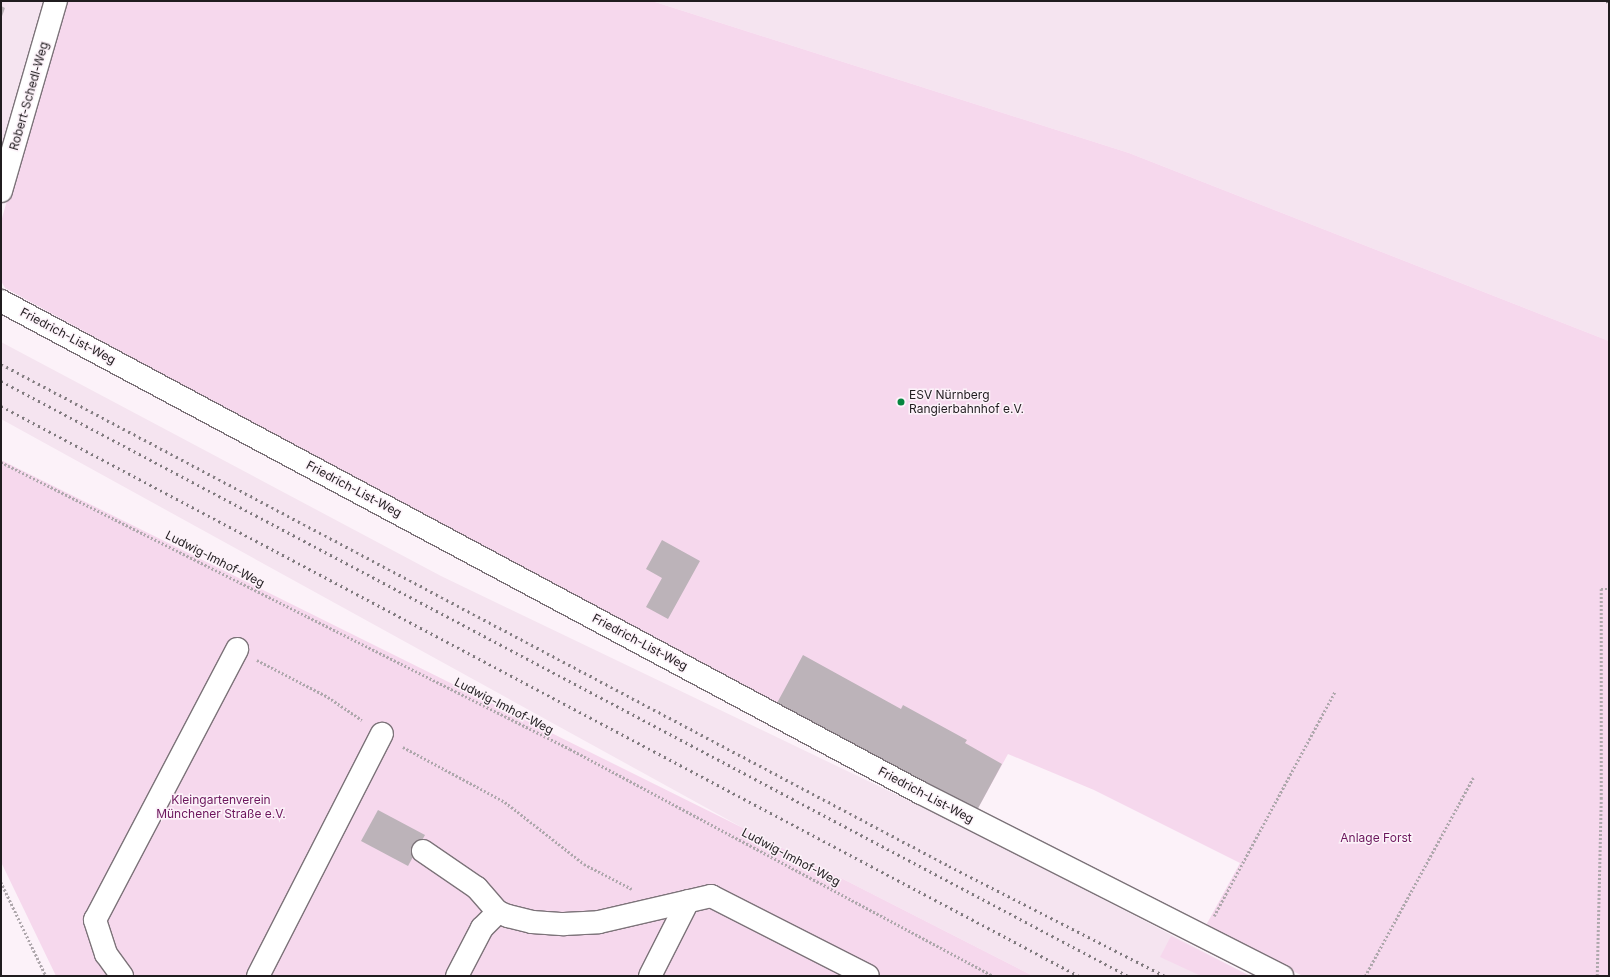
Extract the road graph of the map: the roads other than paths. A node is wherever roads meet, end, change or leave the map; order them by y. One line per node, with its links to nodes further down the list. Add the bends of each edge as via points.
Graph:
1 (56, 1): 2 (street, Robert-Schedl-Weg)
2 (1, 191)
3 (1, 301): 14 (street, Friedrich-List-Weg, via 921,793)
4 (238, 649): 10 (street, via 95,920 106,954)
5 (382, 734): 11 (street)
6 (423, 851): 8 (street, via 477,888)
7 (688, 901): 8 (street, via 599,922 532,922); 9 (street, via 710,896); 13 (street)
8 (498, 912): 12 (street, via 482,928)
9 (855, 973)
10 (122, 976)
11 (258, 976)
12 (457, 976)
13 (650, 976)
14 (1282, 976)

